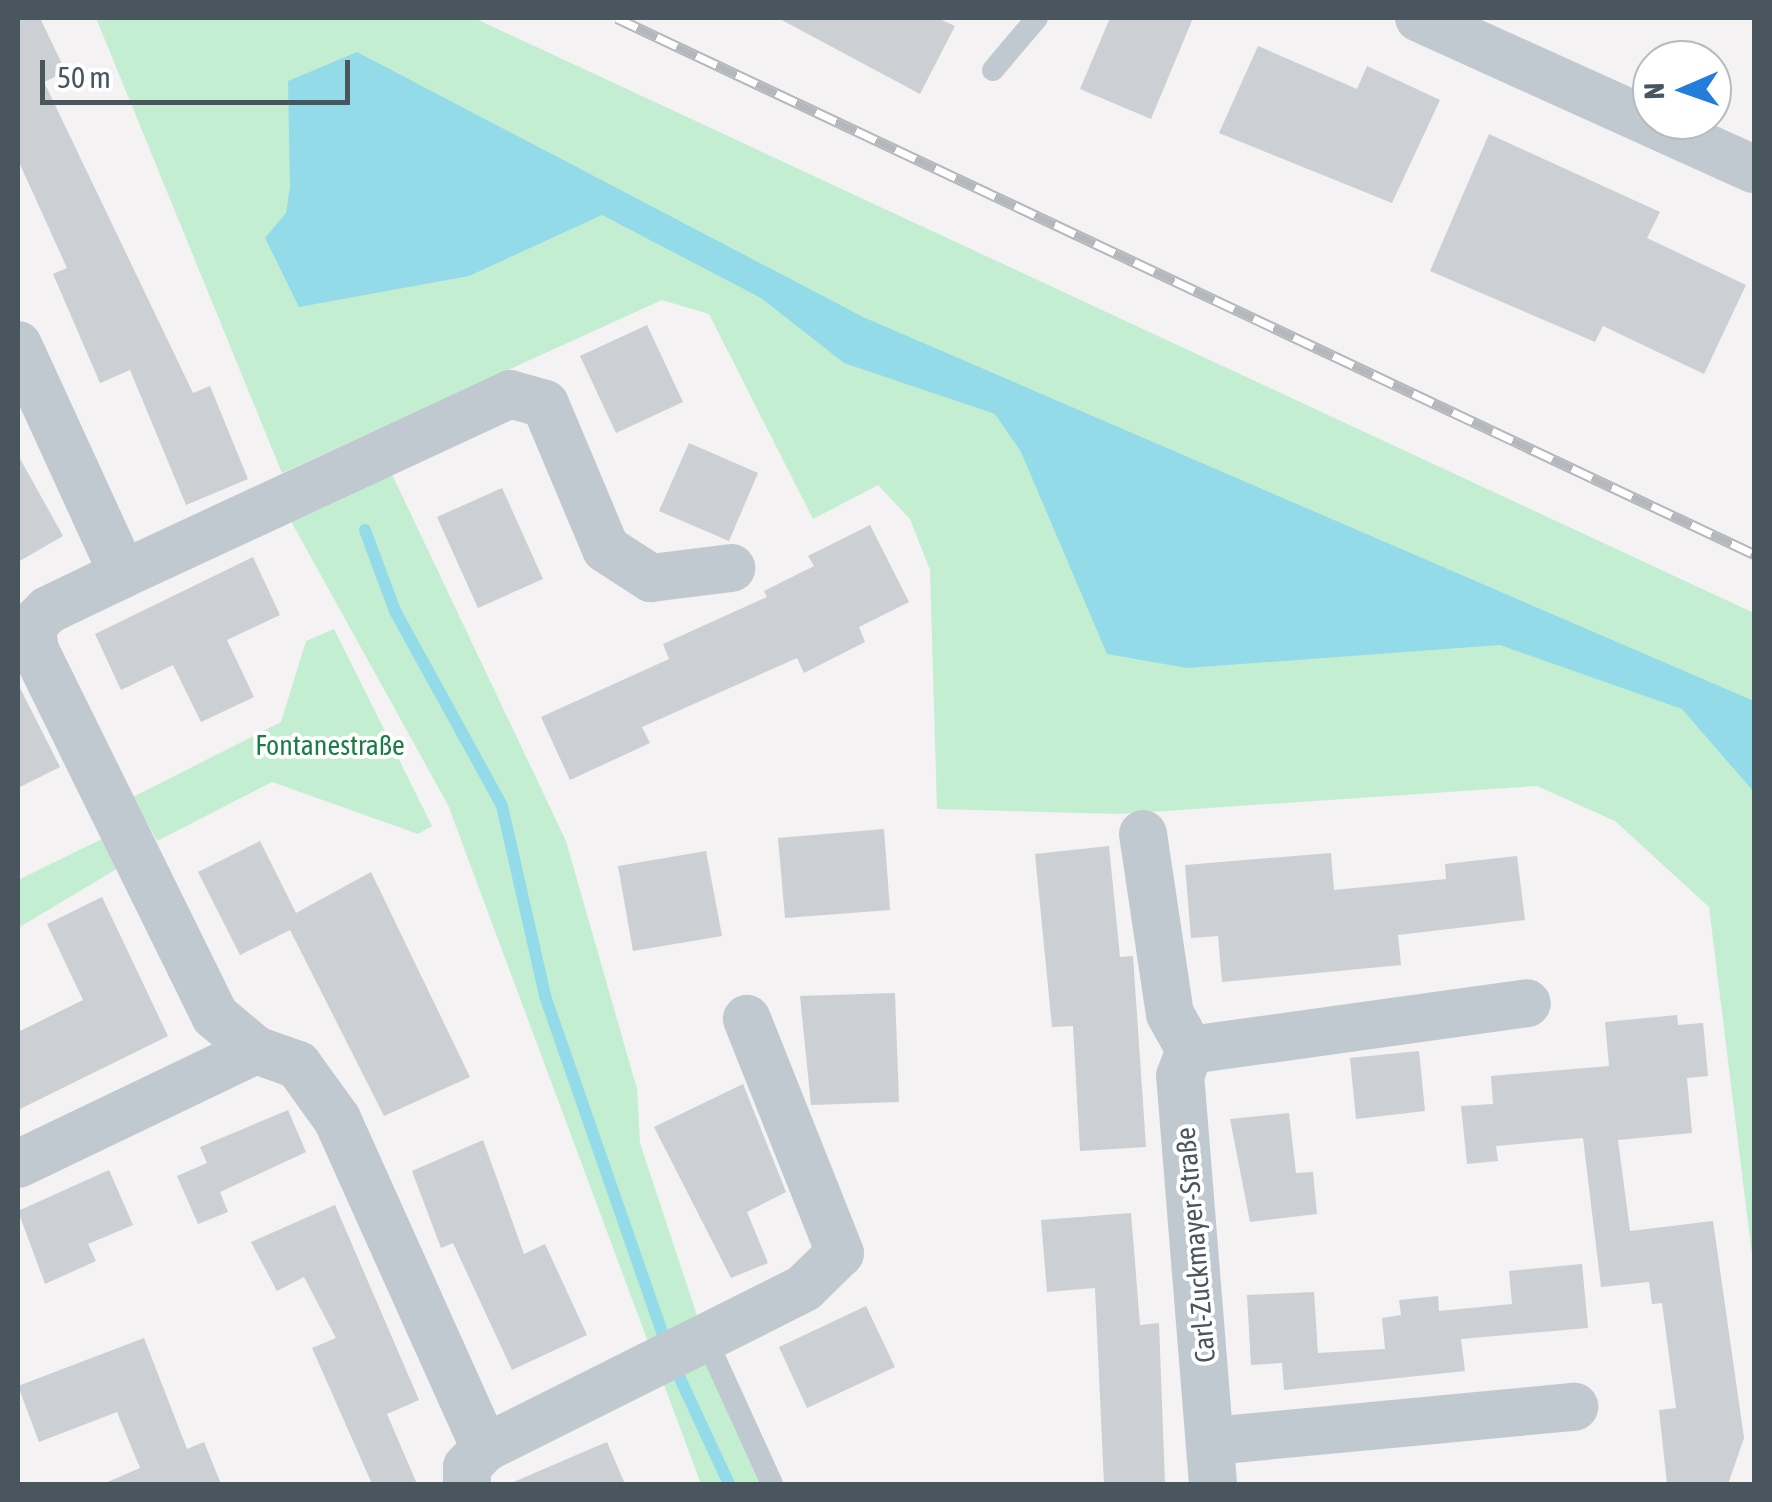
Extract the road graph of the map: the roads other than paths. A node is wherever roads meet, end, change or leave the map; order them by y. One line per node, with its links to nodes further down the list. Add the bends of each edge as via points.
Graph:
1 (1036, 18): 4 (lane)
2 (1419, 18): 3 (street)
3 (1496, 34): 5 (street)
4 (993, 70)
5 (1754, 168)
6 (18, 345): 8 (street)
7 (731, 568): 8 (street, via 651,578 606,549 545,404 510,394)
8 (123, 574): 9 (street, via 48,610 31,627)
9 (26, 654): 13 (street, via 214,1016)
10 (1143, 834): 14 (street, via 1170,1014)
11 (1526, 1004): 14 (street)
12 (747, 1018): 16 (street, via 840,1253 804,1288)
13 (256, 1050): 15 (street); 19 (street, via 298,1065 337,1119)
14 (1190, 1050): 18 (street, Carl-Zuckmayer-Straße, via 1180,1076)
15 (18, 1164)
16 (706, 1339): 19 (street); 20 (lane)
17 (1574, 1407): 18 (street, Carl-Zuckmayer-Straße)
18 (1213, 1463)
19 (476, 1466)
20 (772, 1484)

